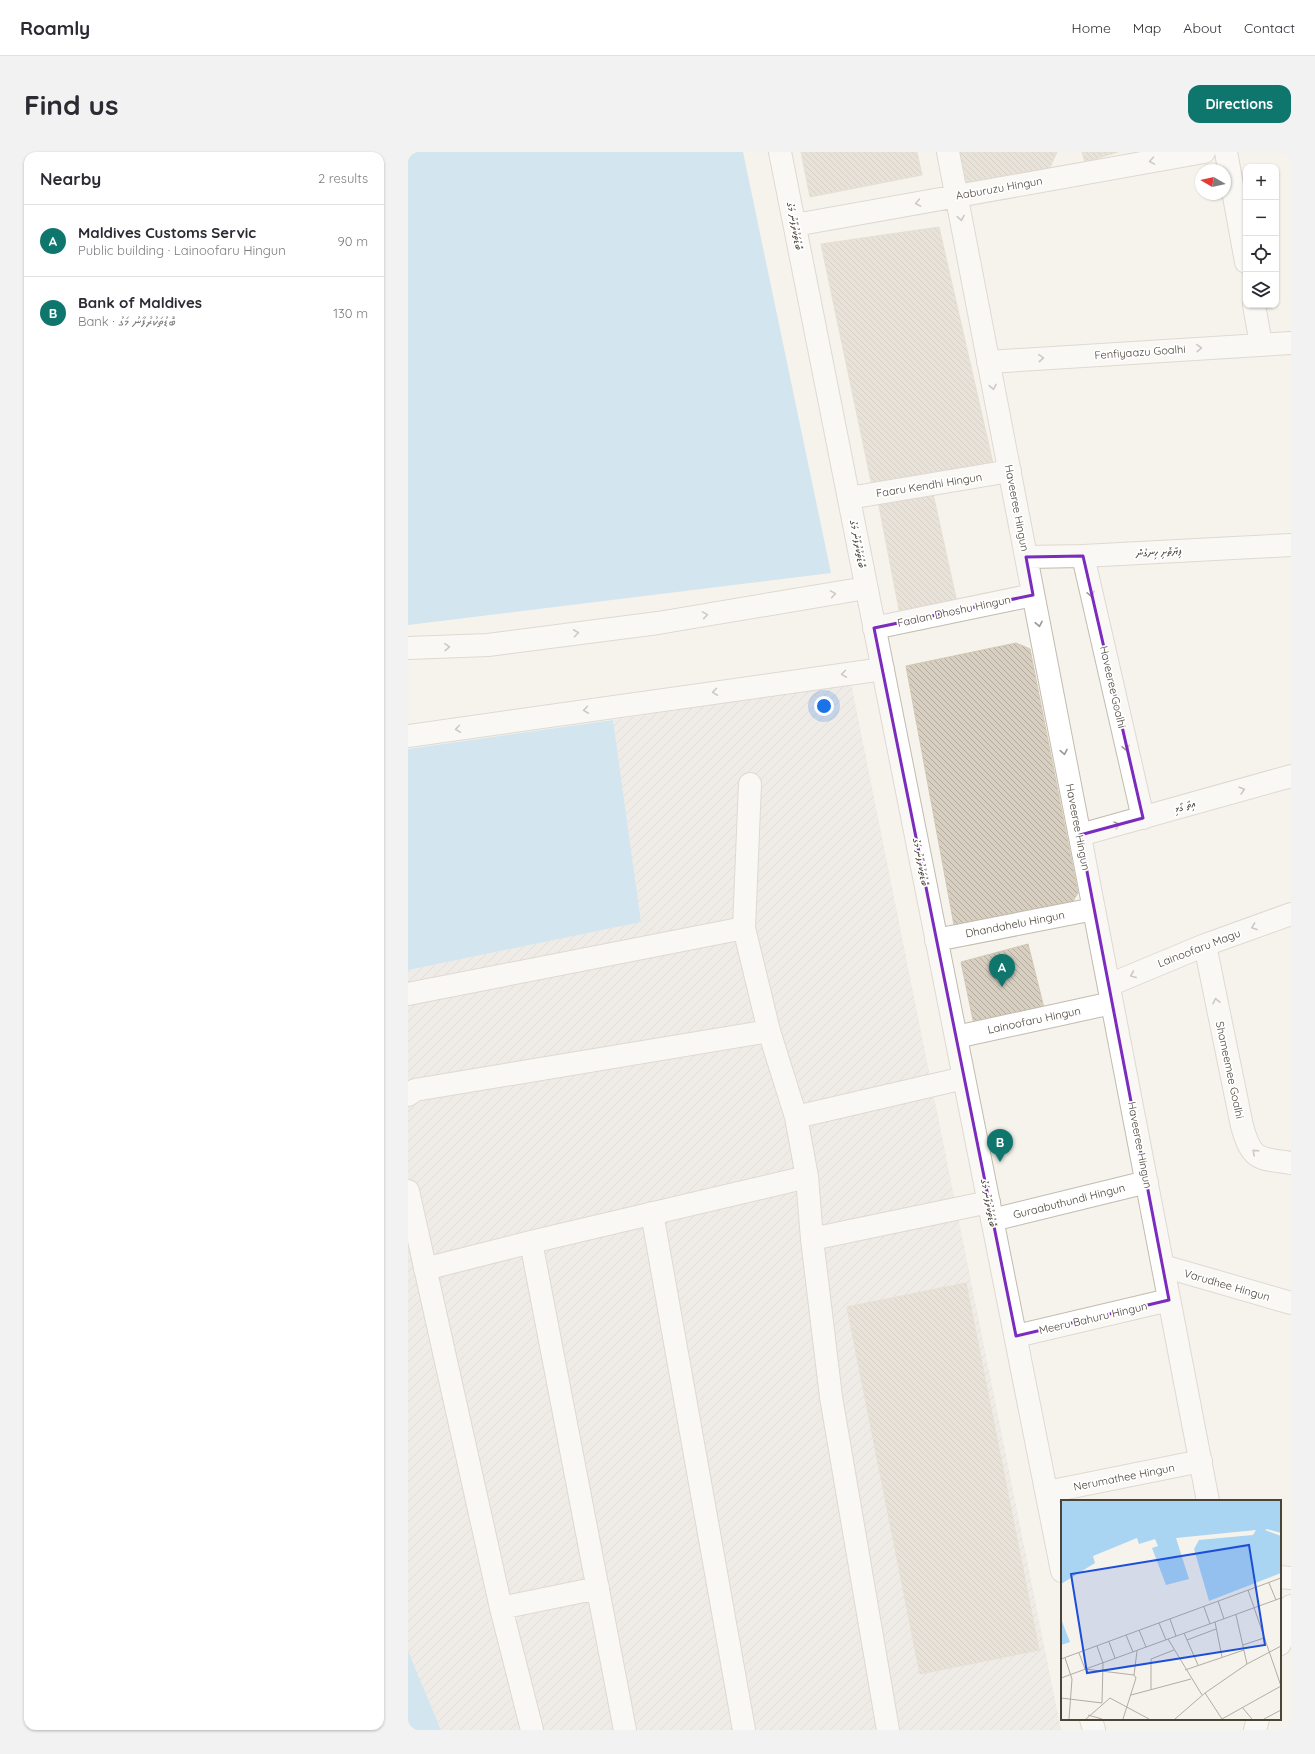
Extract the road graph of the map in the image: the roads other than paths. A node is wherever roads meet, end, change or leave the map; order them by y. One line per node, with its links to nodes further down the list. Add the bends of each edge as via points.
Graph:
1 (780, 152): 6 (street, ބޮޑުތަކުރުފާނު މަގު)
2 (948, 152): 5 (street, Haveeree Hingun)
3 (1204, 152): 5 (street, Aaburuzu Hingun, one-way to 5)
4 (1226, 152): 7 (street)
5 (957, 196): 6 (street, Aaburuzu Hingun, one-way to 6); 11 (street, Haveeree Hingun, one-way to 11)
6 (794, 225): 13 (street, ބޮޑުތަކުރުފާނު މަގު)
7 (1243, 246)
8 (1255, 308): 10 (street)
9 (1291, 343): 10 (street, Fenfiyaazu Goalhi)
10 (1261, 344): 11 (street, Fenfiyaazu Goalhi, one-way to 10)
11 (988, 362): 12 (street, Haveeree Hingun, one-way to 12)
12 (1010, 471): 13 (street, Faaru Kendhi Hingun); 15 (street, Haveeree Hingun)
13 (849, 498): 17 (street, ބޮޑުތަކުރުފާނު މަގު)
14 (1291, 545): 16 (street, ފިޔާތޮށި ހިނގުން)
15 (1026, 556): 16 (street, ފިޔާތޮށި ހިނގުން); 18 (street, Haveeree Hingun)
16 (1082, 556): 25 (street, Haveeree Goalhi, one-way to 25)
17 (866, 588): 19 (street, ބޮޑުތަކުރުފާނު މަގު); 20 (street, one-way to 17, via 488,645 658,623)
18 (1033, 595): 19 (street, Faalan Dhoshu Hingun); 26 (street, Haveeree Hingun, one-way to 26)
19 (874, 628): 21 (street, ބޮޑުތަކުރުފާނު މަގު)
20 (408, 648)
21 (883, 669): 22 (street, one-way to 22); 30 (street, ބޮޑުތަކުރުފާނު މަގު)
22 (408, 736)
23 (1291, 776): 25 (street, އިތާ ގޯޅި, one-way to 23)
24 (750, 784): 29 (street)
25 (1143, 818): 26 (street, އިތާ ގޯޅި, one-way to 25)
26 (1080, 835): 27 (street, Haveeree Hingun)
27 (1094, 909): 30 (street, Dhandahelu Hingun); 33 (street, Haveeree Hingun)
28 (1291, 914): 31 (street, Lainoofaru Magu, one-way to 31)
29 (744, 928): 32 (street); 34 (street)
30 (936, 940): 35 (street, ބޮޑުތަކުރުފާނު މަގު)
31 (1205, 945): 33 (street, Lainoofaru Magu, one-way to 33); 39 (street, Shameemee Goalhi, one-way to 31, via 1257,1156 1247,1145)
32 (408, 994)
33 (1110, 994): 35 (street, Lainoofaru Hingun); 41 (street, Haveeree Hingun)
34 (769, 1031): 37 (street, via 415,1090); 38 (street)
35 (956, 1037): 36 (street, ބޮޑުތަކުރުފާނު މަގު)
36 (964, 1078): 38 (street); 43 (street, ބޮޑުތަކުރުފާނު މަގު)
37 (408, 1094)
38 (796, 1117): 40 (street)
39 (1291, 1163)
40 (807, 1177): 44 (street); 45 (street)
41 (1147, 1182): 43 (street, Guraabuthundi Hingun); 47 (street, Haveeree Hingun)
42 (408, 1191): 48 (street)
43 (990, 1211): 45 (street, Guraabuthundi Hingun); 51 (street, ބޮޑުތަކުރުފާނު މަގު)
44 (652, 1213): 46 (street); 67 (street)
45 (812, 1239): 68 (street, via 831,1397)
46 (531, 1242): 48 (street); 58 (street)
47 (1163, 1266): 49 (street, Haveeree Hingun); 50 (street, Varudhee Hingun)
48 (425, 1269): 60 (street)
49 (1169, 1300): 51 (street, Meeru Bahuru Hingun); 52 (street, Haveeree Hingun)
50 (1291, 1303)
51 (1016, 1336): 53 (street, ބޮޑުތަކުރުފާނު މަގު)
52 (1201, 1461): 53 (street, Nerumathee Hingun); 54 (street, Haveeree Hingun)
53 (1046, 1492): 55 (street, ބޮޑުތަކުރުފާނު މަގު)
54 (1208, 1500)
55 (1061, 1566)
56 (1281, 1577): 57 (street)
57 (1291, 1578)
58 (598, 1588): 60 (street); 66 (street)
59 (1291, 1606): 61 (street)
60 (501, 1608): 65 (street)
61 (1281, 1641)
62 (1091, 1720): 69 (street)
63 (1251, 1720): 70 (street)
64 (1258, 1720): 70 (street)
65 (532, 1730)
66 (625, 1730)
67 (744, 1730)
68 (888, 1730)
69 (1094, 1730)
70 (1254, 1730)

